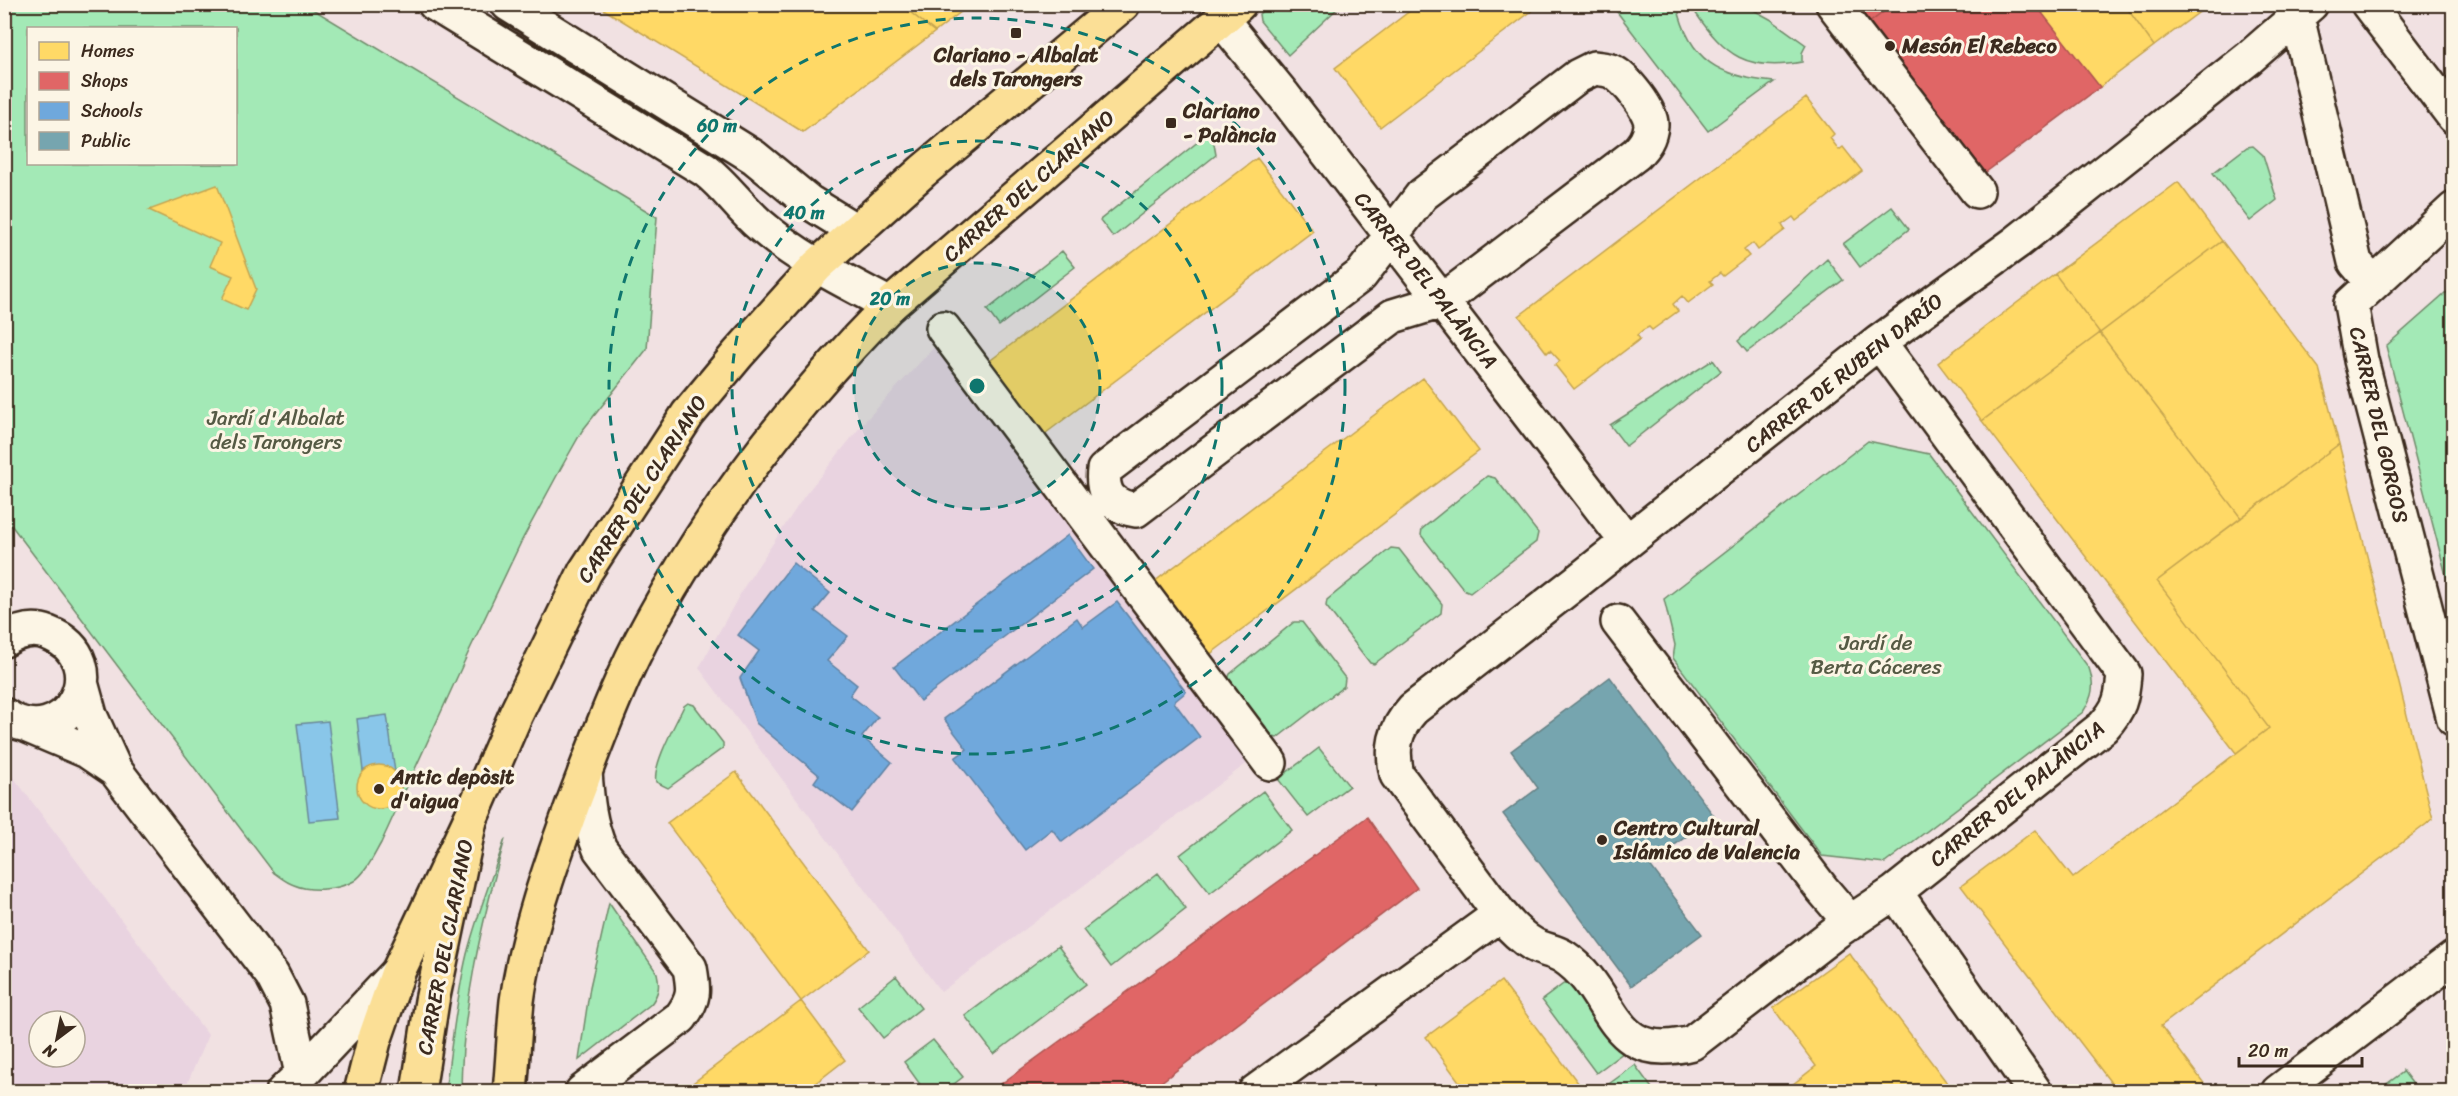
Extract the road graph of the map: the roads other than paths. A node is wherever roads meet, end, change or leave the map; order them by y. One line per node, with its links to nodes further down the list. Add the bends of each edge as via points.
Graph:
1 (435, 4): 13 (street, via 705,170 722,183 748,215)
2 (508, 4): 11 (street, via 754,157 809,202)
3 (1123, 4): 11 (main road, CARRER DEL CLARIANO)
4 (1833, 4): 9 (street)
5 (2368, 4): 8 (street)
6 (2301, 9): 14 (street, via 2355,262); 18 (street, CARRER DE RUBEN DARÍO, via 2017,242)
7 (1231, 12): 12 (street, CARRER DEL PALÀNCIA, via 1284,96); 16 (main road, CARRER DEL CLARIANO)
8 (2454, 117)
9 (1977, 191)
10 (2454, 209): 14 (street)
11 (856, 231): 13 (main road, CARRER DEL CLARIANO)
12 (1392, 236): 15 (street, CARRER DEL PALÀNCIA); 15 (street, via 1422,195 1578,76 1594,69 1611,70 1624,80 1652,123 1647,142); 15 (street, via 1361,274 1104,470 1103,483 1109,498 1136,510 1393,316)
13 (817, 266): 16 (street); 29 (main road, CARRER DEL CLARIANO, via 687,414 585,572)
14 (2373, 283): 23 (street, CARRER DEL GORGOS, via 2351,304 2361,360)
15 (1442, 301): 19 (street, CARRER DEL PALÀNCIA)
16 (890, 305): 28 (main road, CARRER DEL CLARIANO, via 760,456 703,536 650,623 609,709)
17 (943, 328): 26 (street)
18 (1879, 342): 19 (street, CARRER DE RUBEN DARÍO); 30 (street, CARRER DEL PALÀNCIA, via 2124,674 2118,710 2103,727)
19 (1627, 542): 25 (street, CARRER DE RUBEN DARÍO, via 1413,709)
20 (1618, 622): 32 (street)
21 (8, 632): 22 (street, via 43,631 57,636 77,657)
22 (82, 686): 24 (street, via 77,700 57,720 43,726); 27 (street, via 90,715)
23 (2454, 719)
24 (16, 721): 27 (street, via 87,752)
25 (1396, 733): 31 (street, CARRER DEL PALÀNCIA, via 1393,757 1397,775)
26 (1270, 763)
27 (115, 770): 35 (street, via 272,975 287,1004)
28 (585, 772): 38 (main road, CARRER DEL CLARIANO, via 536,912 518,1000); 39 (street, CARRER DEL CLARIANO, via 591,828 600,849 690,968 694,988 681,1017)
29 (470, 820): 34 (main road); 37 (main road, CARRER DEL CLARIANO, via 432,1000)
30 (1895, 892): 32 (street, CARRER DEL PALÀNCIA); 41 (street)
31 (1500, 914): 32 (street, CARRER DEL PALÀNCIA, via 1515,932 1534,945 1564,957 1584,976 1618,1025 1636,1041 1653,1048 1692,1043); 40 (street)
32 (1851, 923)
33 (2454, 958): 42 (street)
34 (398, 972): 35 (street, CARRER DEL CLARIANO); 36 (main road)
35 (293, 1083)
36 (361, 1092)
37 (418, 1092)
38 (510, 1092)
39 (582, 1092)
40 (1254, 1092)
41 (2036, 1092)
42 (2278, 1092)

